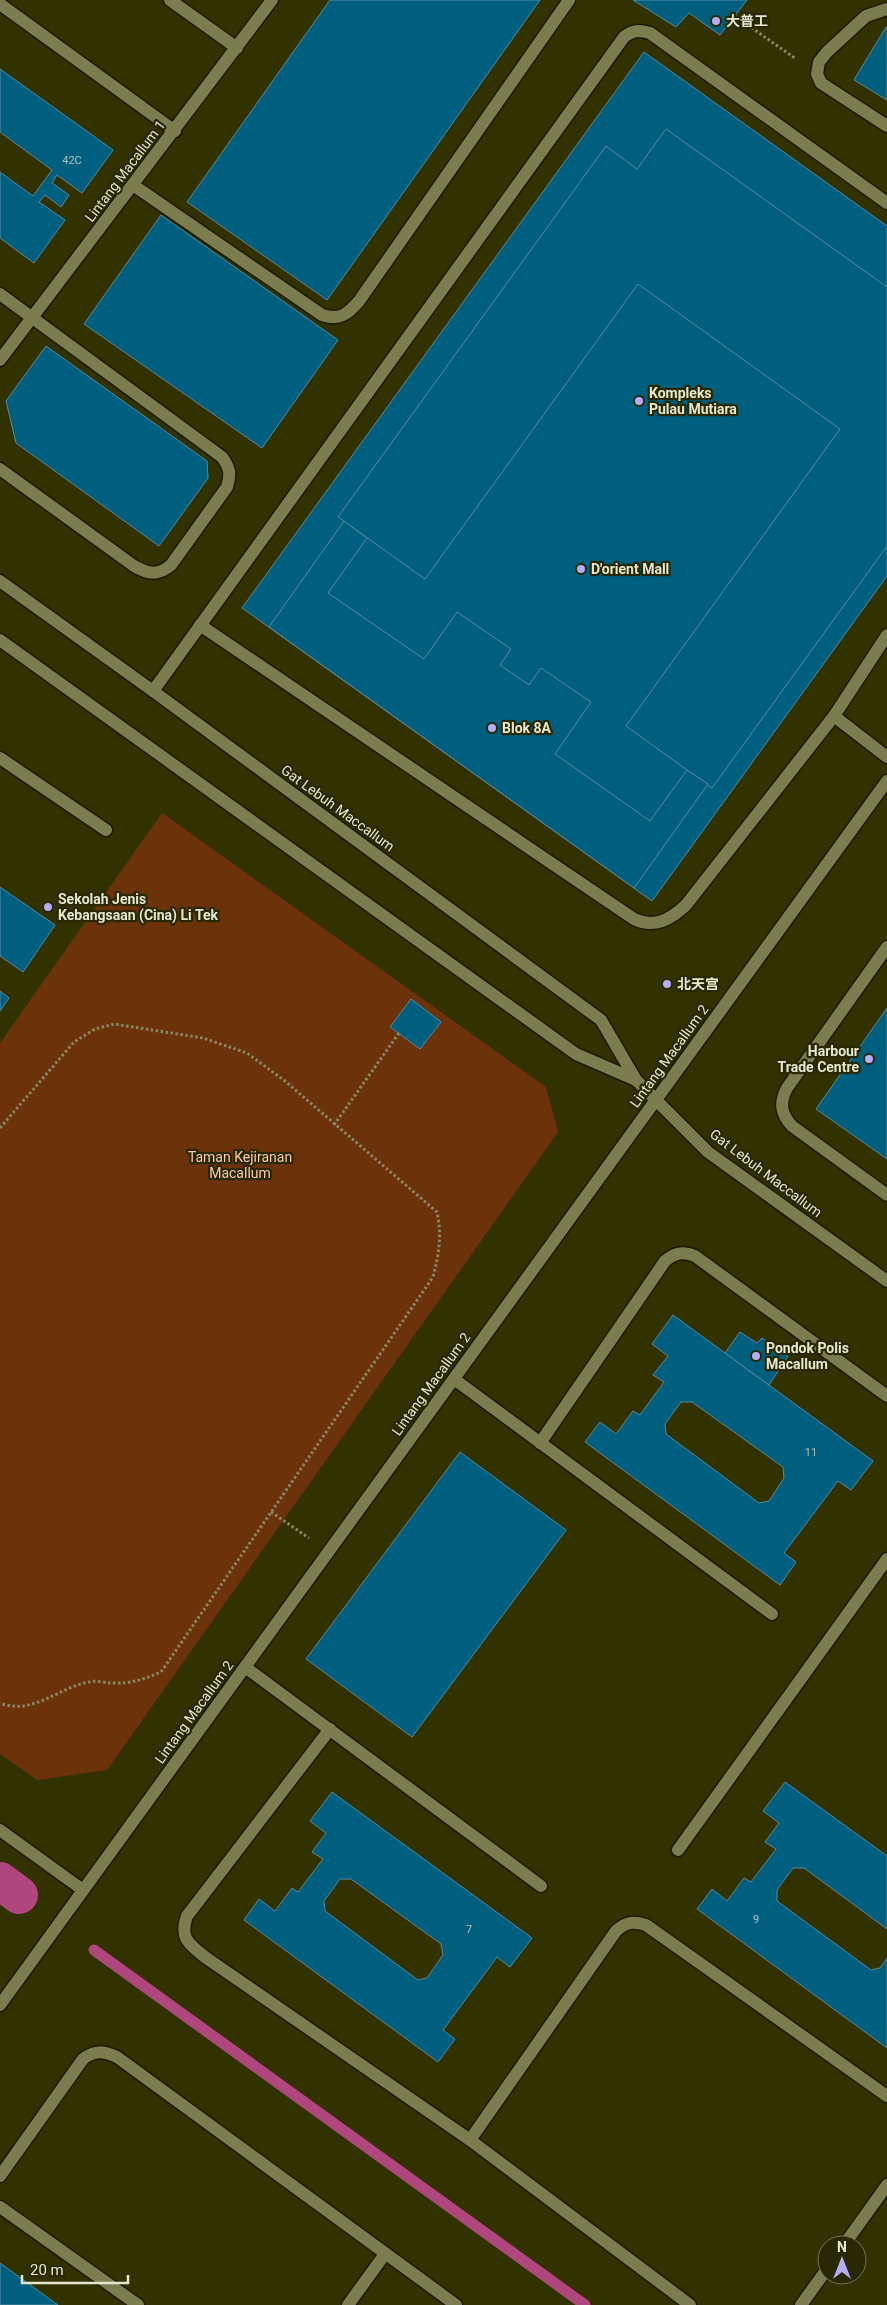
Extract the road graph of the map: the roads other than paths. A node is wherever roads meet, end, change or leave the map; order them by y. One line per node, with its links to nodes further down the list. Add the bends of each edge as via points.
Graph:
1 (170, 0): 6 (street)
2 (272, 0): 6 (street, Lintang Macallum 1)
3 (569, 0): 9 (street, via 358,301 342,317 332,319 322,315)
4 (0, 4): 8 (street)
5 (887, 9): 7 (street, via 866,16 826,52 819,62 817,74 821,83)
6 (237, 48): 8 (street, Lintang Macallum 1)
7 (887, 126)
8 (175, 130): 9 (street, Lintang Macallum 1)
9 (133, 185): 12 (street, Lintang Macallum 1)
10 (887, 203): 16 (street, via 650,33 641,30 631,32 624,37)
11 (0, 294): 12 (street)
12 (34, 318): 13 (street, Lintang Macallum 1); 14 (street, via 222,457 230,477 227,487 171,565 164,572 153,574 134,566)
13 (0, 360)
14 (0, 469)
15 (0, 581): 19 (street, Gat Lebuh Maccallum)
16 (200, 625): 19 (street); 20 (street, via 644,924 672,918 686,905)
17 (887, 635): 20 (street)
18 (0, 640): 26 (street, Gat Lebuh Maccallum, via 576,1054)
19 (154, 691): 26 (street, Gat Lebuh Maccallum, via 601,1020)
20 (834, 716): 21 (street)
21 (887, 757)
22 (0, 758): 24 (street)
23 (887, 781): 27 (street, Lintang Macallum 2)
24 (106, 830)
25 (887, 947): 28 (street, via 787,1088 782,1108 792,1126)
26 (636, 1080): 27 (street, Gat Lebuh Maccallum)
27 (656, 1099): 29 (street, Gat Lebuh Maccallum, via 708,1152); 30 (street, Lintang Macallum 2)
28 (887, 1195)
29 (887, 1281)
30 (454, 1379): 32 (street); 35 (street, Lintang Macallum 2)
31 (887, 1396): 32 (street, via 695,1256 684,1252 673,1254 665,1262)
32 (540, 1443): 34 (street)
33 (887, 1559): 38 (street)
34 (772, 1614)
35 (245, 1666): 36 (street); 40 (street, Lintang Macallum 2)
36 (330, 1729): 39 (street); 43 (street, via 187,1916 183,1927 185,1937 206,1957)
37 (0, 1830): 40 (street)
38 (678, 1850)
39 (540, 1886)
40 (83, 1890): 41 (street, Lintang Macallum 2)
41 (0, 2005)
42 (887, 2096): 43 (street, via 646,1925 635,1922 624,1924 616,1931)
43 (470, 2140): 53 (street)
44 (0, 2176): 48 (street, via 82,2059 91,2053 104,2052 117,2057)
45 (887, 2185): 47 (street)
46 (0, 2207): 50 (street)
47 (851, 2235)
48 (385, 2254): 51 (street); 52 (street)
49 (817, 2283): 54 (street)
50 (138, 2305)
51 (348, 2305)
52 (456, 2305)
53 (690, 2305)
54 (801, 2305)

